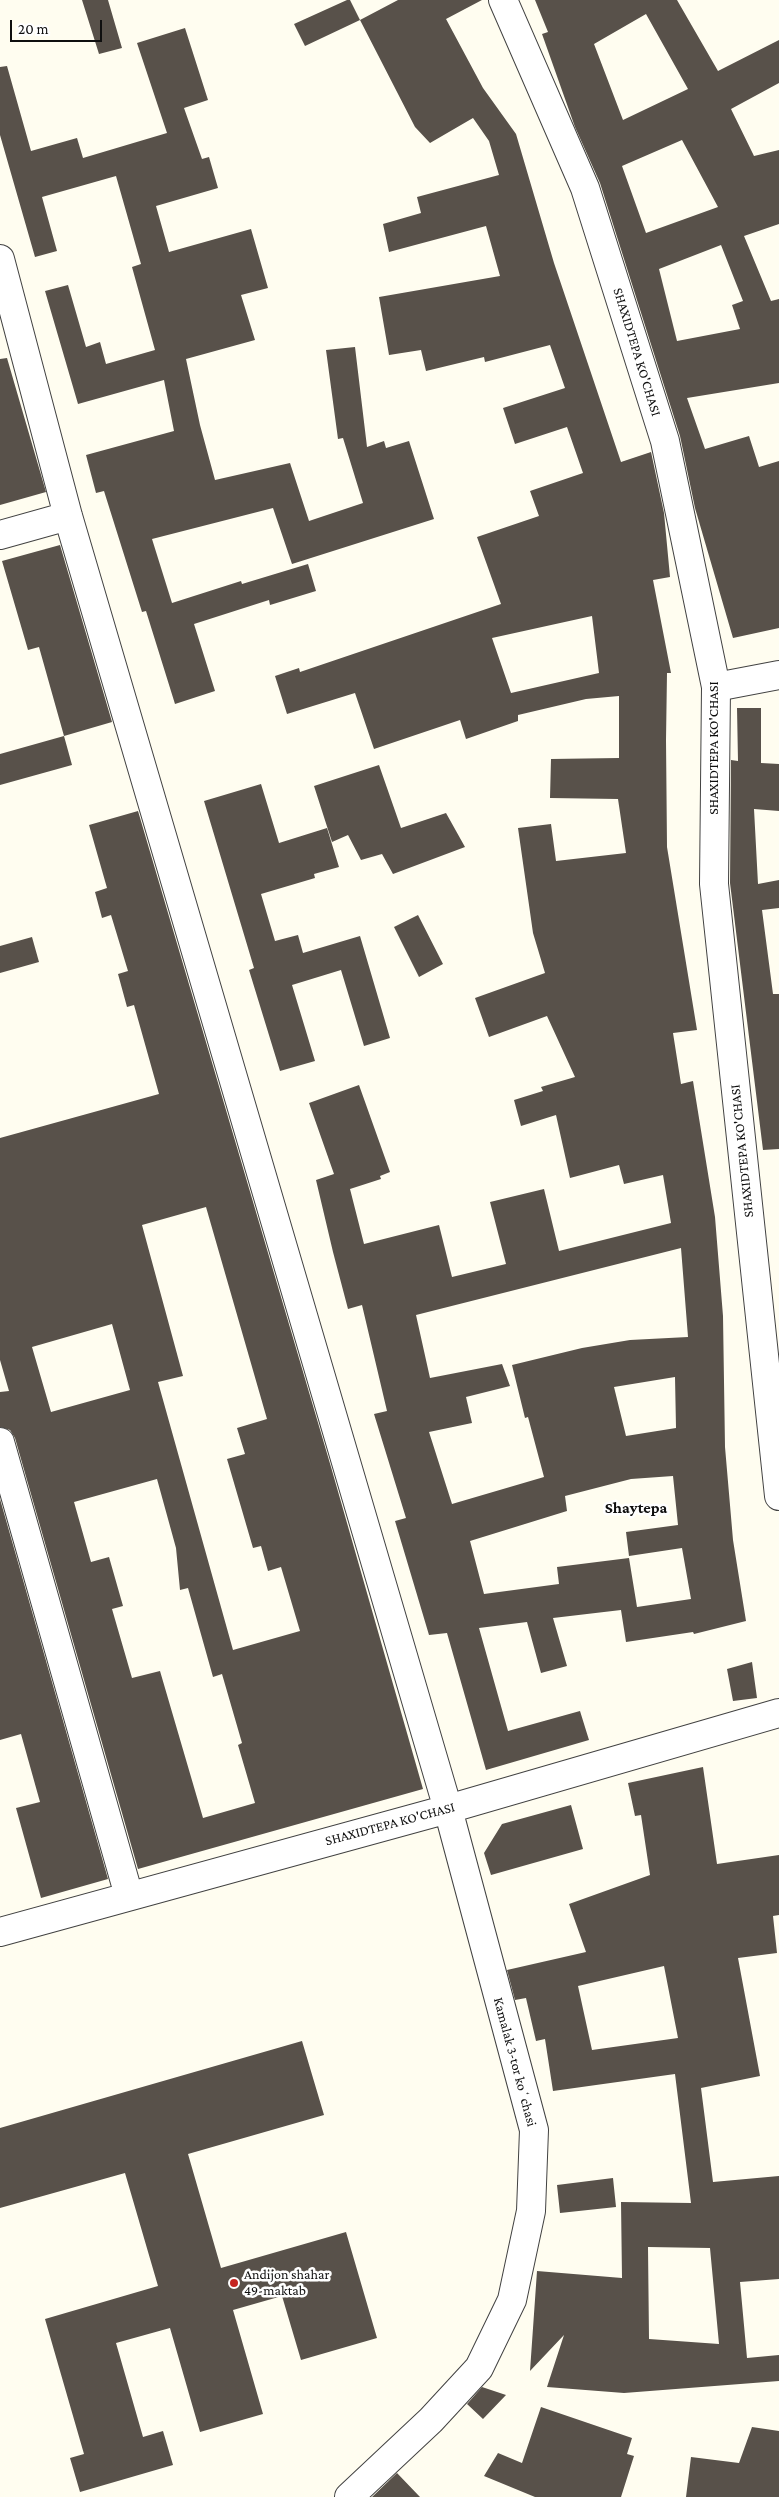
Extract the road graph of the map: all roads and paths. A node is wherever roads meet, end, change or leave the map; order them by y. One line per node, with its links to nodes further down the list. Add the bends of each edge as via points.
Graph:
1 (502, 0): 6 (street, SHAXIDTEPA KO'CHASI, via 585,188 665,441)
2 (0, 259): 3 (street, Kamalak 3-tor koʻchasi)
3 (68, 516): 4 (street); 10 (street, Kamalak 3-tor koʻchasi)
4 (0, 535)
5 (779, 675): 6 (street)
6 (716, 687): 8 (street, SHAXIDTEPA KO'CHASI, via 714,884)
7 (0, 1442): 11 (street)
8 (779, 1496)
9 (779, 1713): 10 (street, SHAXIDTEPA KO'CHASI)
10 (448, 1809): 11 (street, SHAXIDTEPA KO'CHASI); 13 (street, Kamalak 3-tor koʻchasi, via 534,2130 531,2212 512,2300 479,2368 431,2420)
11 (129, 1896): 12 (street, SHAXIDTEPA KO'CHASI)
12 (0, 1932)
13 (349, 2497)

